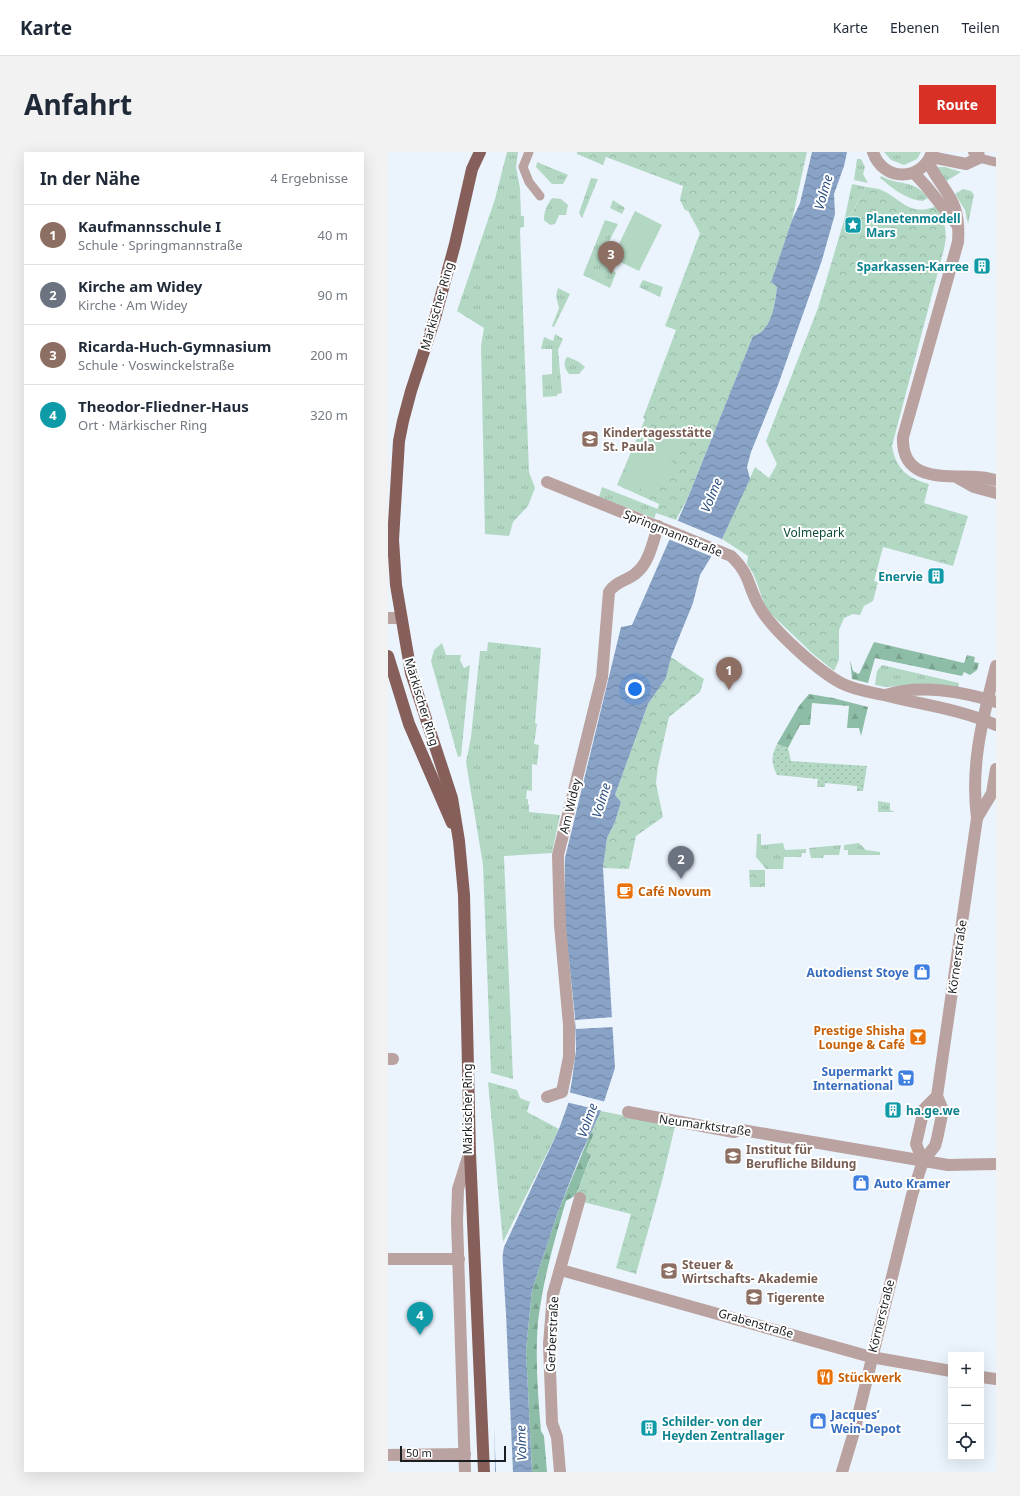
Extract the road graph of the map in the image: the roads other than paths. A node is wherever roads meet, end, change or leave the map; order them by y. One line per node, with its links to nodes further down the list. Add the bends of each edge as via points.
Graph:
1 (469, 152): 8 (main road, Märkischer Ring)
2 (480, 152): 8 (main road, Märkischer Ring)
3 (529, 152): 10 (street, via 523,167 528,182)
4 (873, 152): 9 (street, via 889,172 900,175)
5 (978, 154): 6 (street, via 966,164); 7 (street)
6 (930, 157): 9 (street); 11 (street, via 953,202)
7 (996, 162)
8 (472, 169): 12 (main road, Märkischer Ring, via 455,244 411,391)
9 (914, 173): 11 (street)
10 (540, 196)
11 (958, 226): 14 (street, via 958,242 903,446 906,455 917,469 933,475)
12 (399, 441): 13 (main road, Märkischer Ring); 20 (main road, Märkischer Ring, via 393,540)
13 (388, 468)
14 (957, 478): 15 (street, via 978,477); 17 (street, via 974,487)
15 (996, 480)
16 (547, 482): 18 (street, Springmannstraße)
17 (996, 492)
18 (658, 526): 23 (street, Springmannstraße, via 731,556 742,566 764,615 816,665 850,687); 32 (street, Am Widey, via 644,564 635,574 613,586 609,592 602,677 558,855 569,1058 562,1092)
19 (388, 618): 20 (street)
20 (400, 618): 30 (main road, Märkischer Ring, via 411,673 452,798)
21 (388, 656): 30 (main road, Märkischer Ring, via 410,724)
22 (996, 666): 24 (street, Körnerstraße)
23 (885, 695): 24 (street, Springmannstraße, via 897,691 934,690); 25 (street, Springmannstraße)
24 (992, 701): 25 (street, Körnerstraße)
25 (983, 719): 26 (street, Springmannstraße); 29 (street, Körnerstraße, via 975,768)
26 (996, 725)
27 (996, 769): 28 (street, Körnerstraße)
28 (994, 790): 29 (street, Körnerstraße)
29 (977, 818): 31 (street, Körnerstraße)
30 (459, 841): 34 (main road, Märkischer Ring, via 464,903)
31 (936, 1096): 35 (street, Körnerstraße, via 943,1110 940,1128 935,1146); 35 (street, via 924,1109 916,1144)
32 (547, 1097)
33 (628, 1112): 35 (street, Neumarktstraße, via 734,1132 742,1130)
34 (470, 1153): 39 (street, Märkischer Ring, via 458,1189); 48 (main road)
35 (923, 1161): 36 (street, Neumarktstraße, via 948,1165); 41 (street, Körnerstraße)
36 (996, 1164)
37 (580, 1198): 40 (street, Gerberstraße)
38 (388, 1259): 39 (street)
39 (459, 1259): 45 (street, Märkischer Ring)
40 (561, 1270): 41 (street, Grabenstraße); 49 (street, Gerberstraße, via 553,1294 549,1344 552,1423 557,1437)
41 (871, 1357): 42 (street, Grabenstraße); 50 (street, Körnerstraße)
42 (948, 1370)
43 (984, 1377): 44 (street)
44 (996, 1379)
45 (464, 1454): 46 (street); 47 (street, Märkischer Ring)
46 (388, 1455)
47 (465, 1472)
48 (484, 1472)
49 (560, 1472)
50 (842, 1472)

